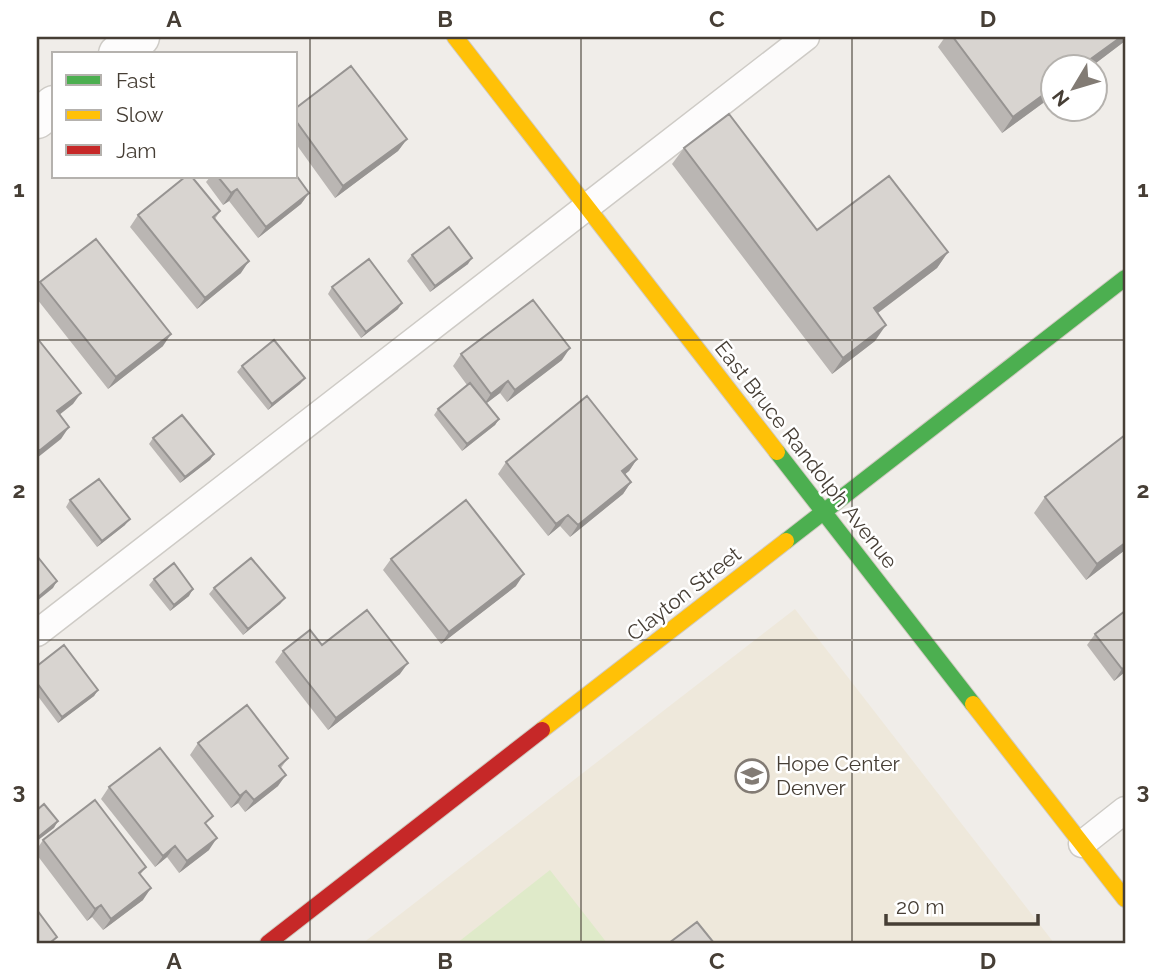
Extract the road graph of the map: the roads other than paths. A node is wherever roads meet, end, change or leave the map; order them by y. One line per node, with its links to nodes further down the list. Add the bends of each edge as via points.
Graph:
1 (140, 37): 4 (street)
2 (454, 37): 7 (street, East Bruce Randolph Avenue)
3 (806, 37): 7 (lane)
4 (121, 52)
5 (52, 107): 6 (street)
6 (37, 119)
7 (586, 206): 9 (street, East Bruce Randolph Avenue); 10 (lane)
8 (1125, 278): 9 (street, Clayton Street)
9 (824, 512): 12 (street, East Bruce Randolph Avenue); 14 (street, Clayton Street)
10 (37, 633)
11 (1125, 810): 12 (lane)
12 (1082, 844): 13 (street, East Bruce Randolph Avenue)
13 (1125, 899)
14 (268, 943)

